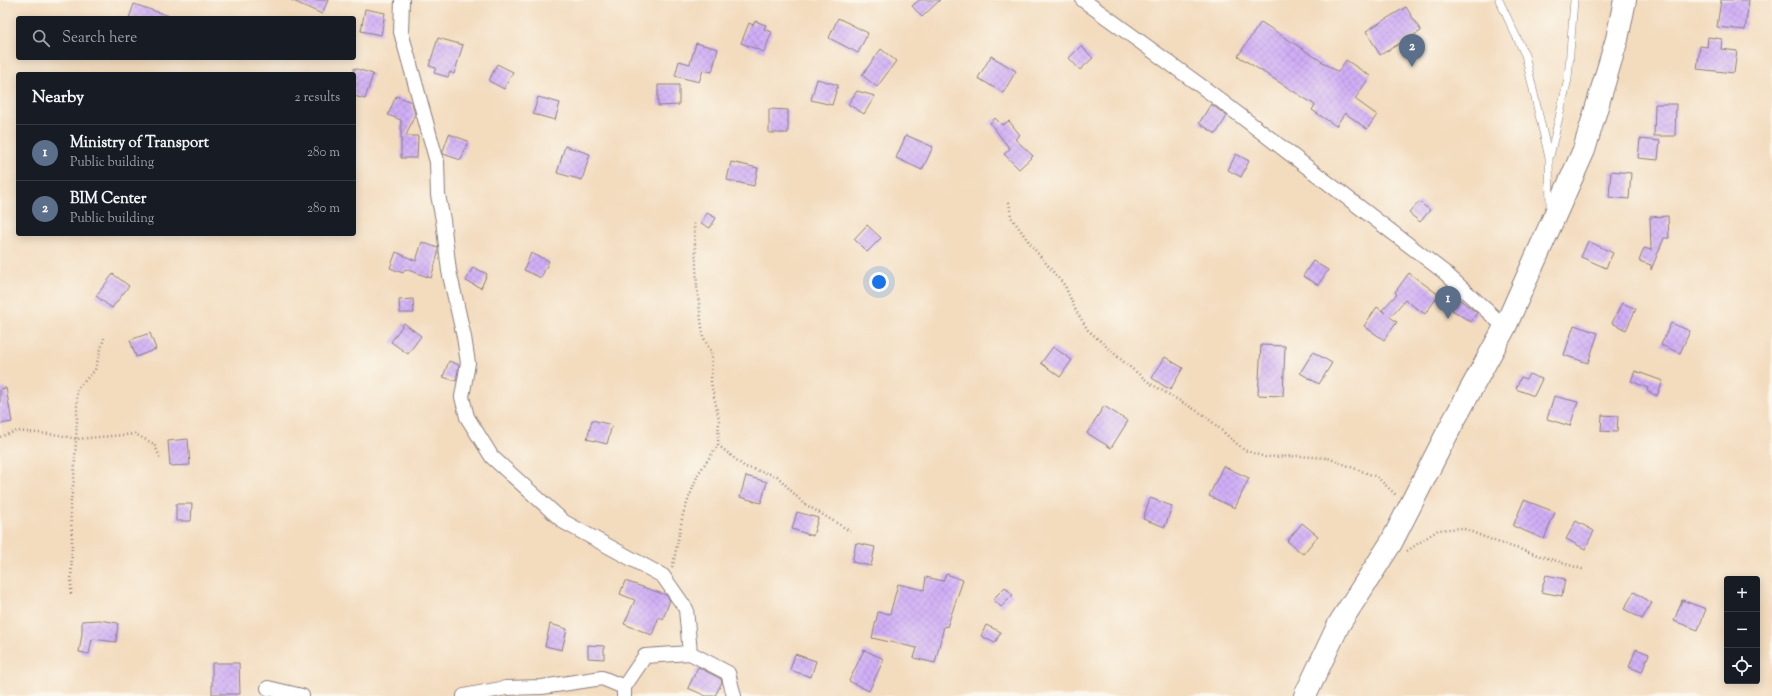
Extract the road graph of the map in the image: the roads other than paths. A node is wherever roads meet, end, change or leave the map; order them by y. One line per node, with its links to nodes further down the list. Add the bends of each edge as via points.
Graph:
1 (402, 0): 9 (street, via 401,32 436,162 449,271 464,337 468,363 462,397 467,418 492,457 564,522 663,576 686,609)
2 (1083, 0): 8 (street, via 1212,94 1444,272)
3 (1499, 0): 6 (lane, via 1525,55)
4 (1574, 0): 6 (lane, via 1568,79)
5 (1625, 0): 7 (main road, via 1617,39 1584,150)
6 (1550, 158): 7 (lane)
7 (1550, 227): 8 (main road)
8 (1505, 327): 15 (main road, via 1391,543 1339,624)
9 (690, 653): 11 (street, via 645,656); 14 (street, via 728,673)
10 (268, 688): 12 (street)
11 (624, 692): 13 (street, via 602,678 542,687 506,688)
12 (302, 696)
13 (464, 696)
14 (734, 696)
15 (1305, 696)

